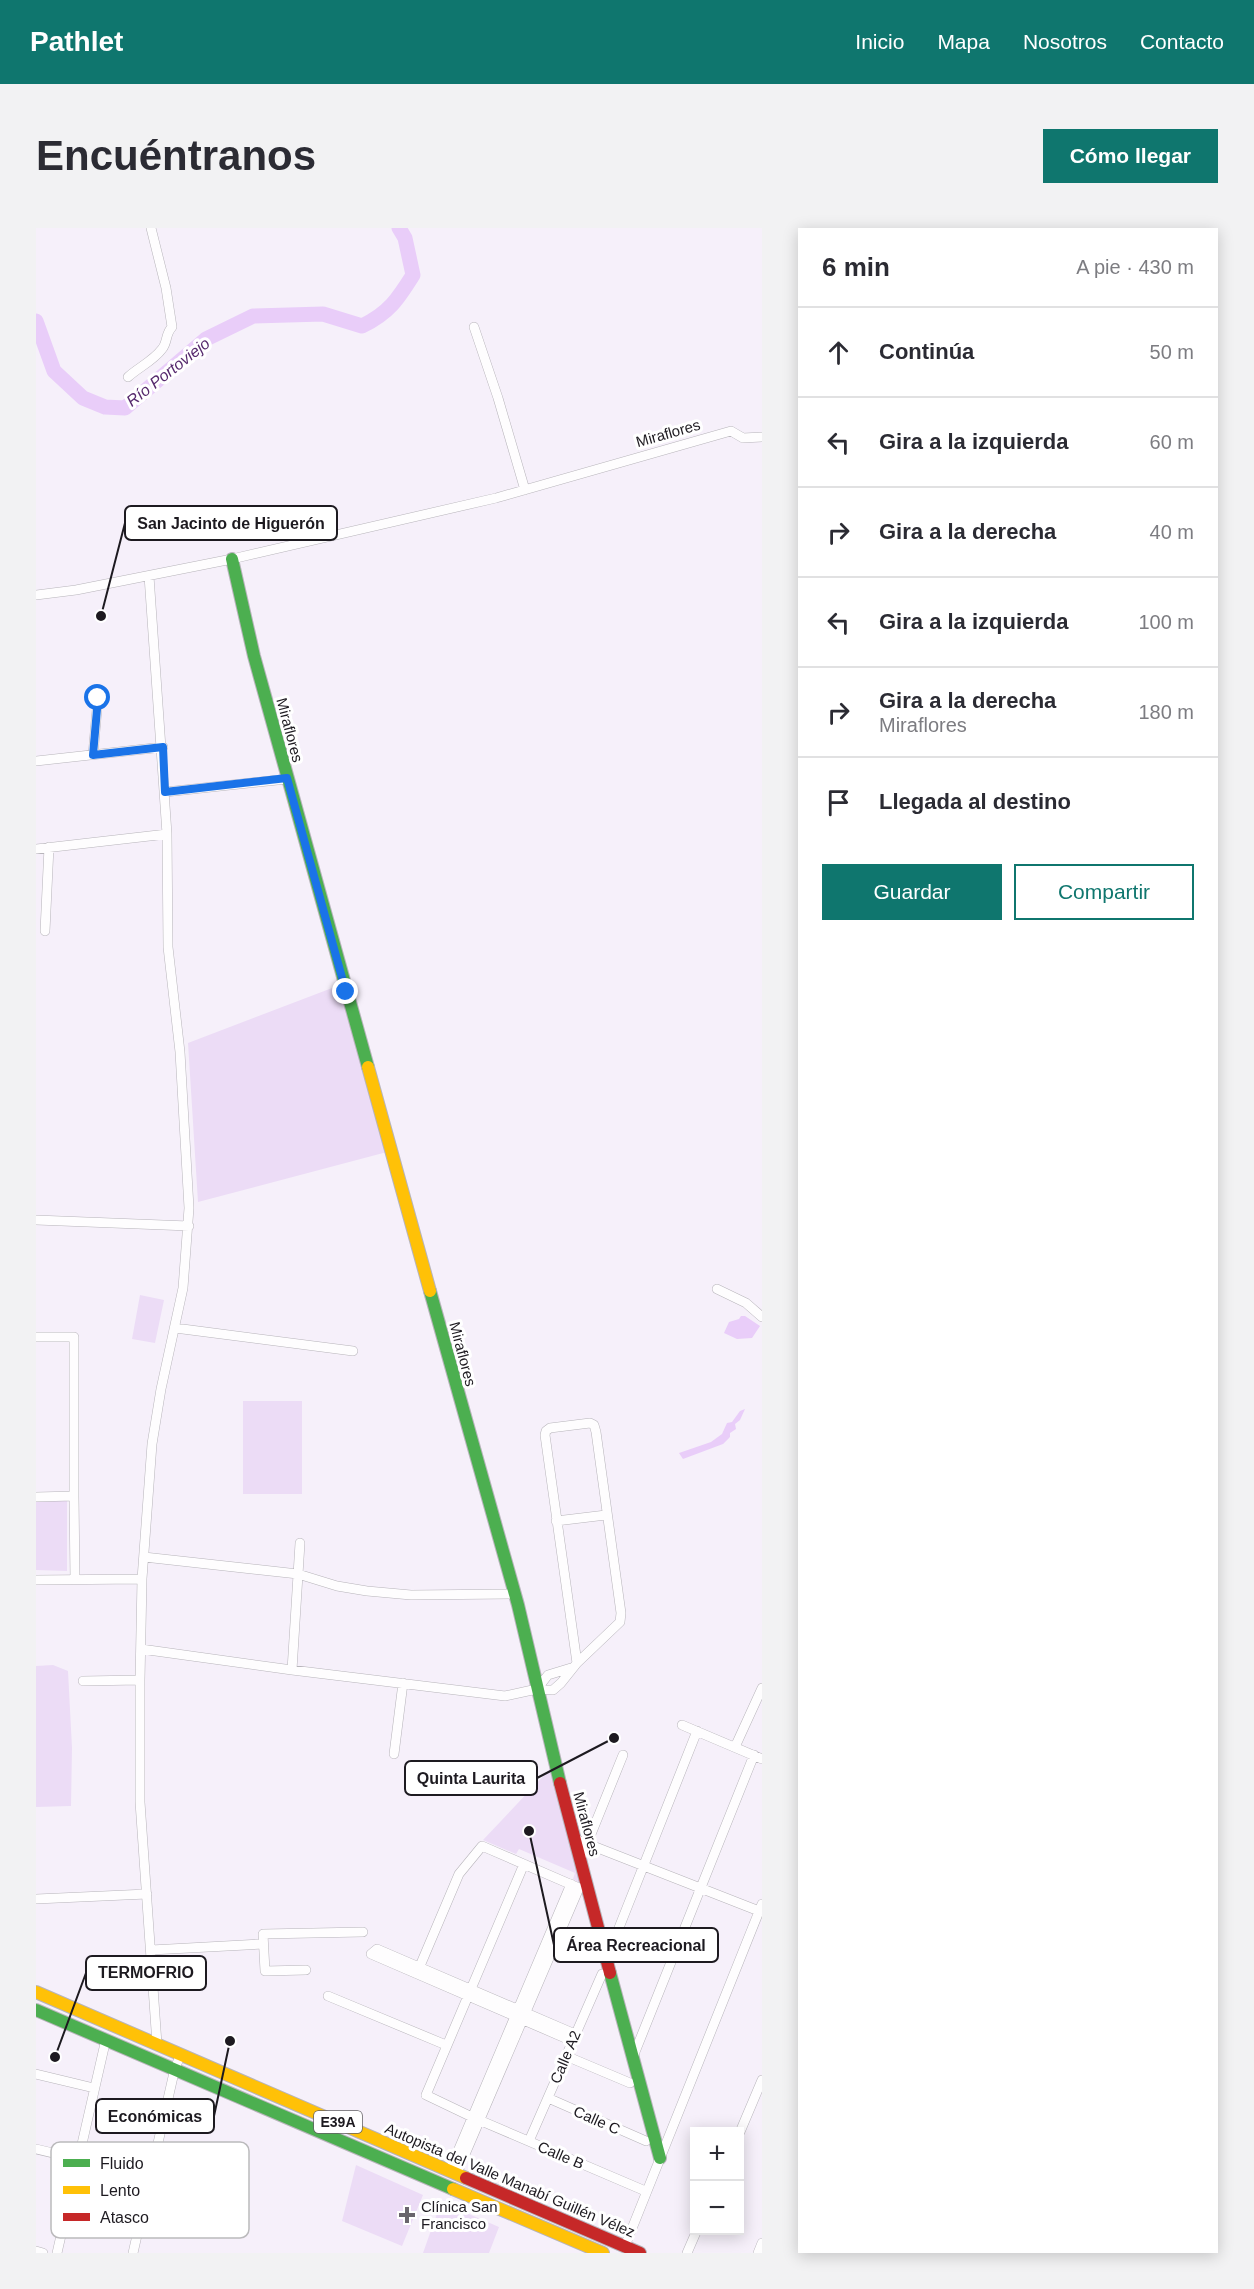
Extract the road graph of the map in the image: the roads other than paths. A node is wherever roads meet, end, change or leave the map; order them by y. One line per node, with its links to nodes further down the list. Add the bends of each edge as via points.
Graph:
1 (151, 228): 3 (street, via 172,327 167,331 165,347)
2 (474, 327): 5 (street)
3 (128, 377)
4 (762, 437): 5 (street, Miraflores, via 743,438 731,431)
5 (525, 489): 6 (street, Miraflores)
6 (232, 559): 7 (street, Miraflores); 13 (street, Miraflores)
7 (149, 576): 8 (street, Miraflores); 10 (street)
8 (36, 595)
9 (98, 698): 11 (street)
10 (163, 747): 11 (street); 14 (street)
11 (93, 755): 12 (street)
12 (36, 761)
13 (287, 778): 14 (street); 36 (street, Miraflores)
14 (165, 792): 15 (street)
15 (167, 834): 16 (street); 20 (street, via 168,947 180,1052)
16 (49, 847): 17 (street); 18 (street)
17 (36, 849)
18 (45, 931)
19 (36, 1220): 20 (street)
20 (189, 1226): 23 (street)
21 (717, 1289): 22 (street, via 746,1303)
22 (762, 1317)
23 (175, 1328): 25 (street); 31 (street, via 152,1444)
24 (36, 1337): 26 (street, via 74,1336)
25 (353, 1351)
26 (74, 1496): 27 (street); 33 (street)
27 (36, 1497)
28 (606, 1515): 29 (street); 29 (street, via 594,1425 590,1423 546,1431); 38 (street, via 620,1622)
29 (556, 1521): 38 (street)
30 (300, 1543): 32 (street)
31 (144, 1557): 32 (street); 34 (street)
32 (298, 1574): 36 (street, via 337,1586 389,1593); 39 (street)
33 (75, 1579): 34 (street); 35 (street)
34 (142, 1579): 37 (street)
35 (36, 1580)
36 (514, 1594): 44 (street, Miraflores)
37 (141, 1649): 39 (street); 40 (street)
38 (574, 1666): 44 (street, via 548,1675); 44 (street, via 553,1690)
39 (292, 1670): 42 (street)
40 (140, 1680): 41 (street); 55 (street, via 140,1802)
41 (83, 1681)
42 (403, 1683): 44 (street, via 505,1696); 48 (street)
43 (762, 1688): 47 (street)
44 (537, 1689): 51 (street, Miraflores)
45 (682, 1725): 46 (street)
46 (697, 1731): 47 (street); 53 (street)
47 (735, 1747): 50 (street)
48 (394, 1754)
49 (623, 1755): 51 (street)
50 (758, 1757): 54 (street)
51 (581, 1842): 53 (street); 61 (street, Miraflores, via 581,1859)
52 (524, 1863): 64 (street); 64 (street, via 482,1846 459,1874 418,1970); 68 (street, via 579,1888)
53 (644, 1866): 54 (street); 61 (street)
54 (701, 1888): 57 (street); 75 (street)
55 (147, 1894): 56 (street); 60 (street)
56 (36, 1899)
57 (761, 1908): 92 (street)
58 (363, 1932): 59 (street, via 263,1934)
59 (263, 1944): 60 (street); 62 (street, via 265,1971)
60 (151, 1950): 71 (street)
61 (607, 1958): 75 (street, Miraflores)
62 (306, 1970)
63 (602, 1974): 69 (street, Calle A2)
64 (469, 1991): 68 (street); 72 (street)
65 (36, 1992): 71 (street, Autopista del Valle Manabí Guillén Vélez / E39A)
66 (328, 1996): 72 (street)
67 (36, 2010): 70 (street, Autopista del Valle Manabí Guillén Vélez / E39A)
68 (521, 2014): 69 (street); 82 (street)
69 (574, 2037): 74 (street, Calle A2)
70 (106, 2039): 76 (street, Autopista del Valle Manabí Guillén Vélez / E39A); 80 (street)
71 (157, 2044): 73 (street, Autopista del Valle Manabí Guillén Vélez / E39A)
72 (446, 2045): 82 (street, Calle B, via 426,2095)
73 (181, 2054): 76 (street); 84 (street, Autopista del Valle Manabí Guillén Vélez / E39A)
74 (566, 2056): 79 (street); 81 (street, Calle A2)
75 (633, 2056): 92 (street, Miraflores)
76 (175, 2068): 88 (street); 89 (street, Autopista del Valle Manabí Guillén Vélez / E39A)
77 (36, 2074): 80 (street)
78 (762, 2080): 83 (street)
79 (630, 2083)
80 (94, 2088): 87 (street)
81 (548, 2098): 85 (street, Calle A2); 86 (street, Calle C)
82 (475, 2118): 85 (street, Calle B); 93 (street)
83 (742, 2127)
84 (359, 2131): 89 (street); 93 (street, Autopista del Valle Manabí Guillén Vélez / E39A)
85 (529, 2141): 94 (street, Calle B)
86 (646, 2141)
87 (82, 2142)
88 (158, 2142)
89 (355, 2147): 104 (street, Autopista del Valle Manabí Guillén Vélez / E39A)
90 (36, 2149): 91 (street)
91 (51, 2153)
92 (660, 2158): 99 (street)
93 (454, 2171): 99 (street, Autopista del Valle Manabí Guillén Vélez / E39A)
94 (643, 2190)
95 (695, 2235): 106 (street)
96 (60, 2238): 102 (street)
97 (136, 2238): 103 (street)
98 (762, 2243): 107 (street)
99 (625, 2246): 105 (street, Autopista del Valle Manabí Guillén Vélez / E39A)
100 (36, 2251): 101 (street)
101 (43, 2253)
102 (57, 2253)
103 (133, 2253)
104 (603, 2253)
105 (640, 2253)
106 (687, 2253)
107 (758, 2253)

